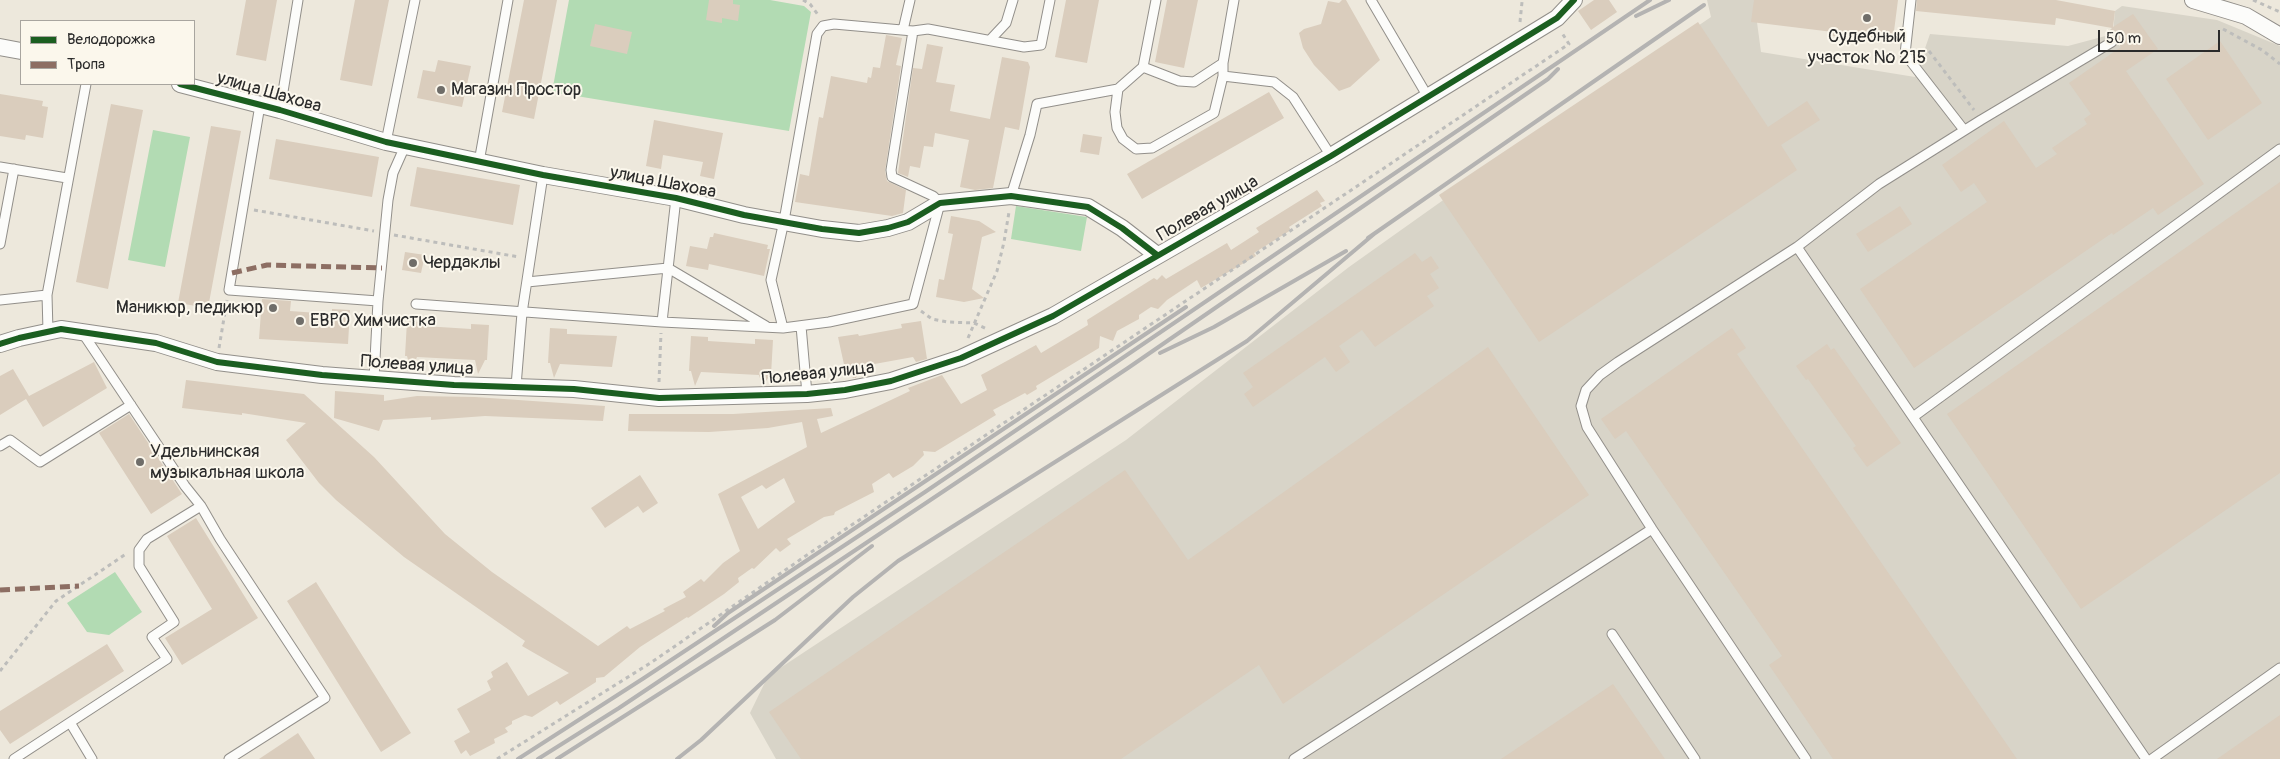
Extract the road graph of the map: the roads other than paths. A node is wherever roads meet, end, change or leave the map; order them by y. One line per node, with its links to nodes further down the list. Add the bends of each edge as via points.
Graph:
1 (298, 0): 28 (lane)
2 (415, 0): 30 (lane)
3 (508, 0): 34 (lane)
4 (910, 0): 13 (lane)
5 (1013, 0): 16 (lane, via 1006,23)
6 (1050, 0): 16 (lane, via 1041,45 1024,47)
7 (1156, 0): 21 (lane)
8 (1234, 0): 20 (lane)
9 (1371, 0): 26 (lane)
10 (1574, 0): 26 (street, Полевая улица, via 1557,18)
11 (1911, 0): 29 (lane, via 1905,54)
12 (2193, 0): 15 (street, via 2246,16)
13 (903, 30): 14 (lane); 42 (lane, via 834,24 823,26 817,34)
14 (913, 31): 16 (lane, via 928,29); 41 (lane, via 892,177 934,196)
15 (2280, 36)
16 (990, 40)
17 (2112, 42): 29 (lane)
18 (0, 47): 19 (street)
19 (20, 51)
20 (1223, 63): 21 (lane, via 1194,82 1179,82); 22 (lane)
21 (1142, 67): 25 (lane)
22 (1223, 76): 25 (lane, via 1214,113 1152,148 1136,149 1123,139 1117,128 1115,112); 33 (lane, via 1274,82 1293,96)
23 (86, 85): 38 (lane)
24 (184, 85): 27 (street, улица Шахова)
25 (1118, 89): 39 (lane, via 1037,104)
26 (1428, 97): 33 (street, Полевая улица)
27 (260, 105): 28 (street, улица Шахова); 50 (lane, via 229,290)
28 (280, 110): 30 (street, улица Шахова)
29 (1964, 130): 44 (lane, via 1879,184)
30 (386, 142): 31 (street, улица Шахова)
31 (404, 146): 34 (street, улица Шахова); 50 (lane, via 393,173 388,200)
32 (2280, 149): 64 (lane)
33 (1331, 156): 45 (street, Полевая улица)
34 (479, 162): 37 (street, улица Шахова)
35 (0, 167): 36 (lane)
36 (14, 170): 38 (lane); 43 (lane)
37 (544, 176): 40 (street, улица Шахова); 47 (lane)
38 (67, 178): 48 (lane)
39 (1011, 196): 41 (street, улица Шахова); 45 (street, улица Шахова, via 1088,207)
40 (676, 198): 42 (street, улица Шахова, via 744,216); 46 (lane)
41 (940, 204): 42 (street, улица Шахова, via 908,222 859,233); 54 (lane, via 913,304)
42 (784, 221): 56 (lane, via 771,280)
43 (0, 244)
44 (1798, 246): 64 (lane); 67 (lane, via 1618,362 1586,390 1581,406 1587,427)
45 (1157, 255): 62 (street, Полевая улица, via 1053,316 961,358 891,381)
46 (668, 268): 47 (lane); 53 (lane); 55 (lane)
47 (527, 282): 52 (lane)
48 (47, 295): 49 (lane); 57 (lane)
49 (0, 300)
50 (378, 301): 60 (lane)
51 (416, 304): 52 (lane)
52 (522, 313): 53 (lane); 61 (lane)
53 (662, 322): 55 (lane)
54 (801, 326): 56 (lane); 62 (lane)
55 (768, 327): 56 (lane)
56 (783, 328)
57 (48, 331): 58 (street, Полевая улица); 59 (street, Полевая улица)
58 (82, 331): 60 (street, Полевая улица, via 156,343 217,362); 63 (lane)
59 (0, 344)
60 (374, 379): 61 (street, Полевая улица)
61 (516, 386): 62 (street, Полевая улица, via 659,398)
62 (807, 394)
63 (131, 405): 65 (lane, via 40,462 10,440); 66 (lane)
64 (1913, 417): 77 (lane)
65 (0, 446)
66 (201, 506): 70 (lane, via 144,542 139,550 139,566 174,622 152,637 167,659); 73 (lane, via 325,698)
67 (1652, 528): 74 (lane); 76 (lane)
68 (1612, 634): 75 (lane)
69 (2280, 668): 78 (lane)
70 (70, 724): 71 (lane); 72 (lane)
71 (14, 759)
72 (92, 759)
73 (230, 759)
74 (1294, 759)
75 (1695, 759)
76 (1806, 759)
77 (2146, 759)
78 (2152, 759)

